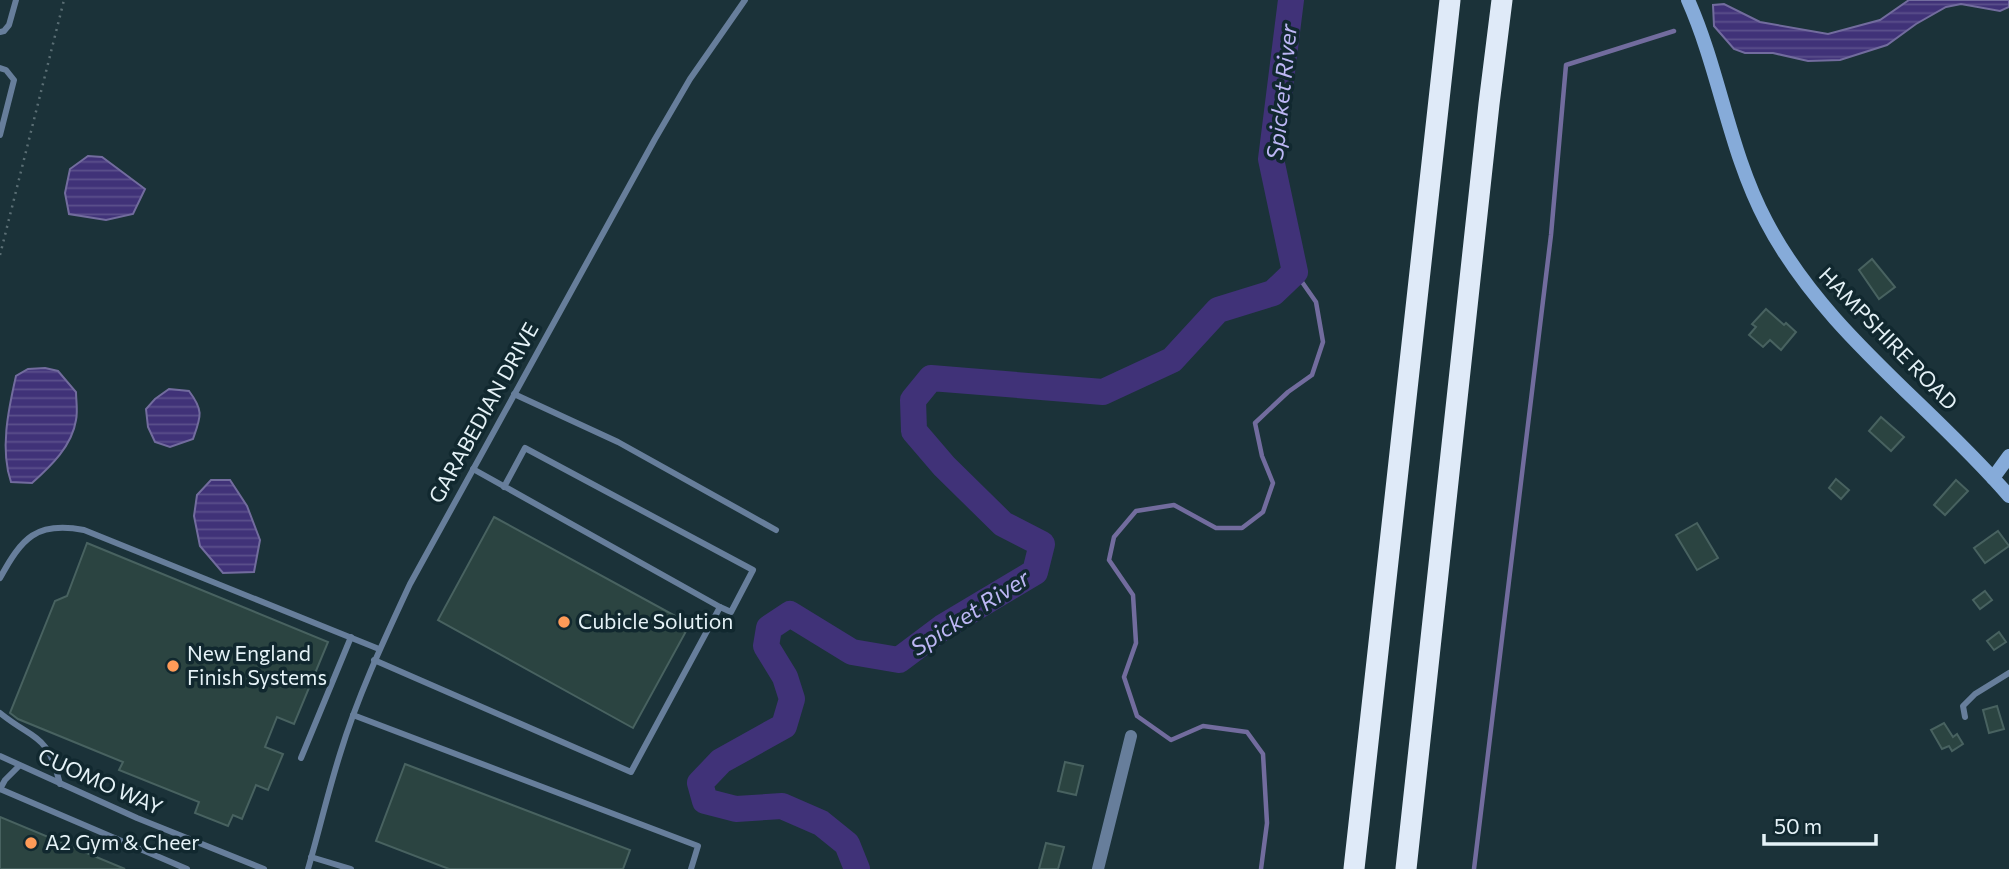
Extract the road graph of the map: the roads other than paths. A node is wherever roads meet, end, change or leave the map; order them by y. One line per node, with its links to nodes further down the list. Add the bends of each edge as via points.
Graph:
1 (16, 0): 6 (lane, via 9,25)
2 (745, 0): 9 (lane, GARABEDIAN DRIVE, via 676,103)
3 (1450, 0): 38 (highway)
4 (1502, 0): 39 (highway)
5 (1688, 0): 12 (street, HAMPSHIRE ROAD, via 1741,167 1785,255 1832,317)
6 (0, 32)
7 (0, 68): 8 (lane, via 14,80)
8 (0, 135)
9 (514, 394): 11 (lane, GARABEDIAN DRIVE); 15 (lane, via 618,442)
10 (2009, 456): 12 (street)
11 (473, 469): 13 (lane); 19 (lane, GARABEDIAN DRIVE)
12 (1993, 478): 14 (street, HAMPSHIRE ROAD)
13 (504, 487): 17 (lane); 17 (lane, via 525,448 753,570 731,612)
14 (2009, 496)
15 (776, 530)
16 (0, 578): 18 (lane, via 29,538 51,528 68,527)
17 (720, 607): 20 (lane, via 631,772)
18 (351, 636): 19 (lane); 27 (lane)
19 (379, 649): 20 (lane, GARABEDIAN DRIVE)
20 (374, 660): 23 (lane, GARABEDIAN DRIVE)
21 (2009, 673): 24 (lane, via 1963,706)
22 (0, 713): 29 (lane, via 45,744)
23 (353, 715): 31 (lane, GARABEDIAN DRIVE); 36 (lane, via 698,846)
24 (1965, 717)
25 (1131, 736): 37 (street)
26 (0, 756): 28 (lane, CUOMO WAY)
27 (301, 758)
28 (19, 766): 29 (lane, CUOMO WAY); 30 (lane)
29 (60, 784): 33 (lane, CUOMO WAY)
30 (0, 789): 32 (lane)
31 (311, 857): 34 (lane, GARABEDIAN DRIVE); 35 (lane)
32 (187, 869)
33 (264, 869)
34 (308, 869)
35 (351, 869)
36 (691, 869)
37 (1098, 869)
38 (1354, 869)
39 (1406, 869)

